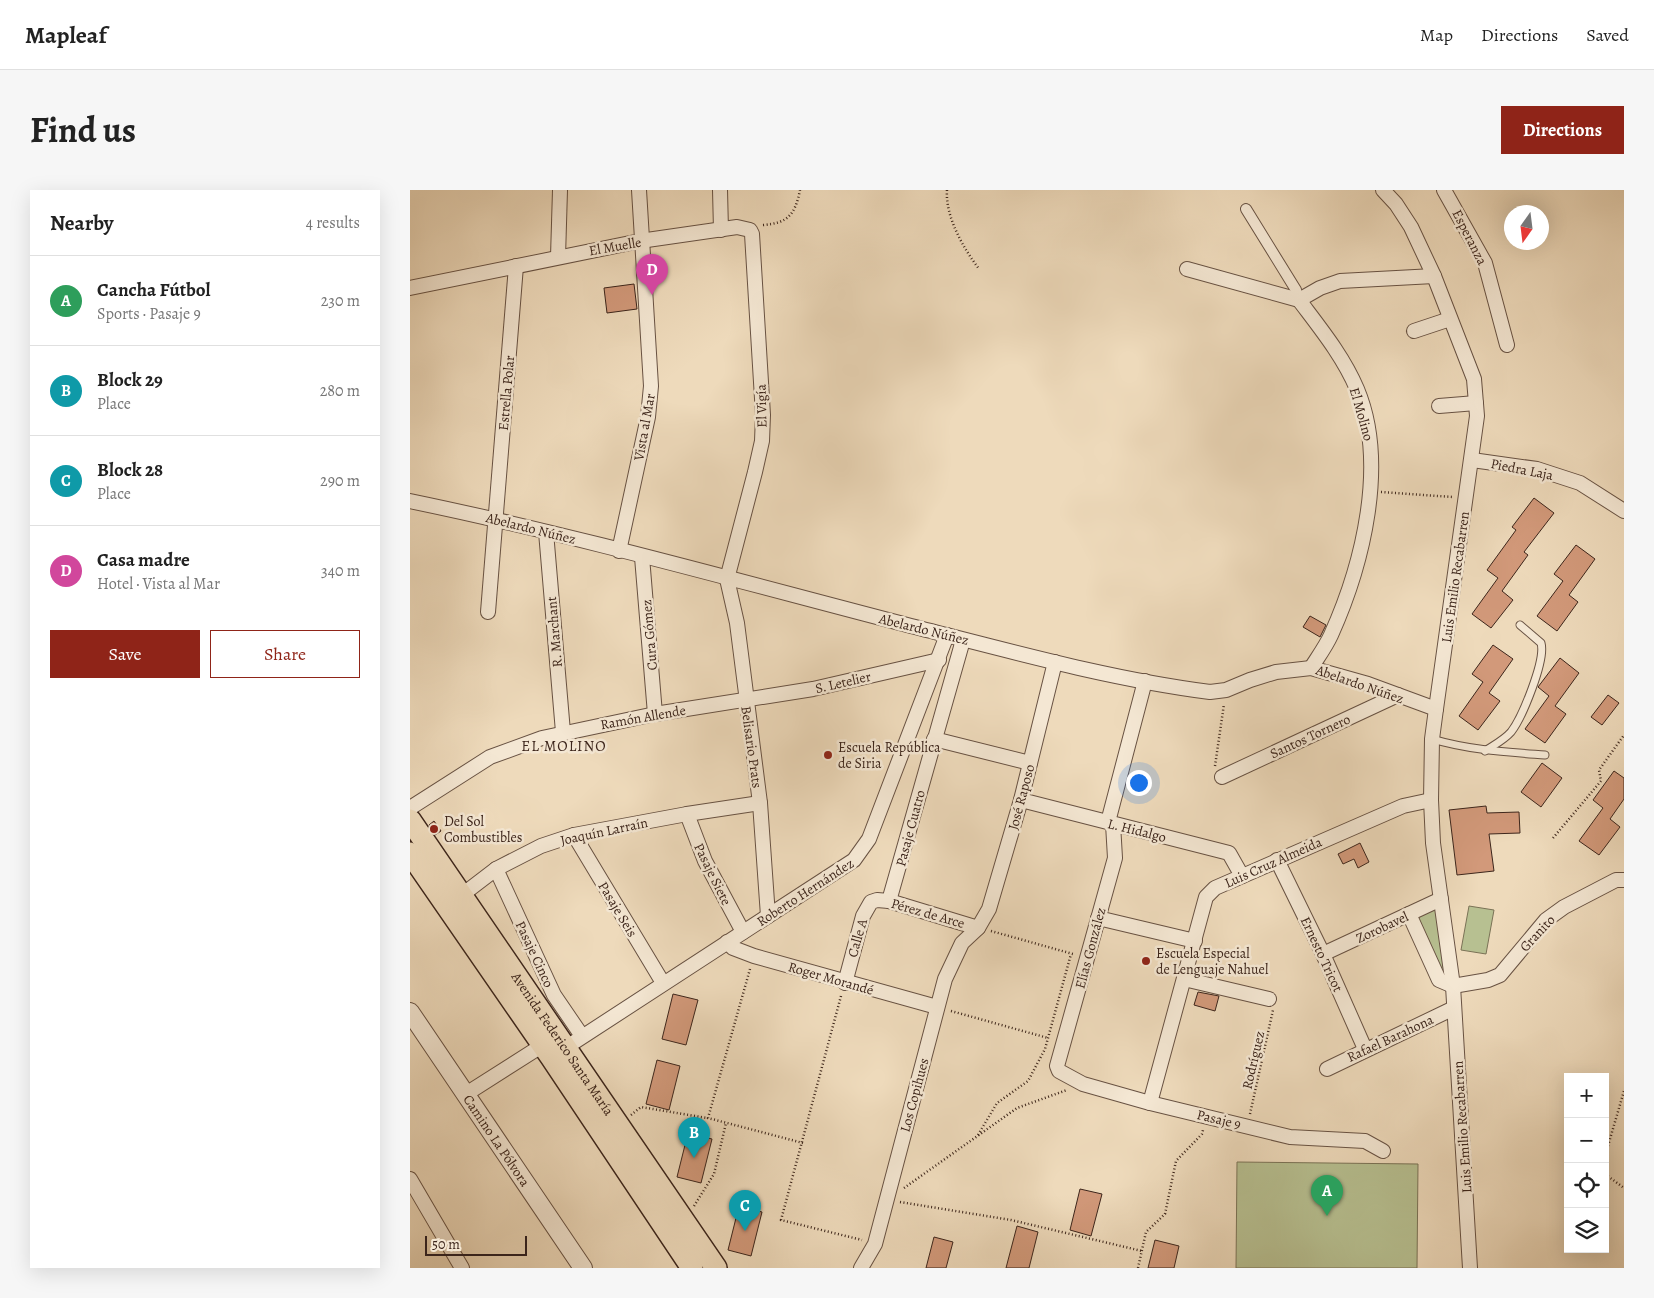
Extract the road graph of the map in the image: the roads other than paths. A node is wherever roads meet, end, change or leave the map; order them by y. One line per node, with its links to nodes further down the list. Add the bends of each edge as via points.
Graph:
1 (560, 190): 10 (street)
2 (639, 190): 9 (street, Vista al Mar)
3 (720, 190): 7 (street)
4 (1383, 190): 13 (street, Luis Emilio Recabarren, via 1411,227)
5 (1444, 190): 18 (street, Esperanza, via 1485,263)
6 (1246, 209): 15 (street, El Molino)
7 (721, 230): 8 (street, El Muelle, via 737,227); 9 (street, El Muelle)
8 (750, 230): 28 (street, El Vigía, via 763,405 762,441)
9 (640, 241): 10 (street, El Muelle); 26 (street, Vista al Mar, via 651,386 648,417)
10 (558, 257): 11 (street, El Muelle)
11 (516, 266): 14 (street, El Muelle); 24 (street, Estrella Polar)
12 (1187, 268): 15 (street)
13 (1434, 276): 15 (street, via 1340,281); 16 (street, Luis Emilio Recabarren)
14 (410, 288)
15 (1299, 300): 35 (street, El Molino, via 1332,344 1357,389 1371,437 1365,530 1349,588 1330,637)
16 (1450, 318): 17 (street); 19 (street, Luis Emilio Recabarren, via 1474,380)
17 (1414, 331)
18 (1507, 345)
19 (1476, 403): 20 (street); 21 (street, Luis Emilio Recabarren, via 1478,416)
20 (1439, 406)
21 (1472, 460): 23 (street, Piedra Laja, via 1537,469 1580,483); 39 (street, Luis Emilio Recabarren)
22 (410, 501): 24 (street, Abelardo Núñez)
23 (1624, 511)
24 (495, 519): 25 (street, Abelardo Núñez); 29 (street, Estrella Polar)
25 (546, 532): 26 (street, Abelardo Núñez); 41 (street, R. Marchant)
26 (619, 550): 27 (street, Abelardo Núñez)
27 (642, 557): 28 (street, Abelardo Núñez); 40 (street, Cura Gómez)
28 (727, 579): 31 (street, Abelardo Núñez); 38 (street, Belisario Prats, via 737,623)
29 (488, 612)
30 (1520, 625): 44 (lane, via 1541,643 1542,657 1519,721 1510,734)
31 (947, 635): 32 (street, Abelardo Núñez); 33 (street, Roberto Hernández)
32 (963, 640): 34 (street, Abelardo Núñez); 42 (street, Pasaje Cuatro)
33 (939, 660): 38 (street, S. Letelier, via 813,690); 65 (street, Roberto Hernández, via 863,851 844,868)
34 (1055, 662): 36 (street, Abelardo Núñez); 46 (street, José Raposo)
35 (1311, 668): 36 (street, Abelardo Núñez, via 1276,672 1226,690 1210,692); 37 (street, Abelardo Núñez)
36 (1145, 681): 54 (street, Elías González)
37 (1398, 695): 39 (street, Abelardo Núñez); 47 (street, Santos Tornero)
38 (746, 700): 40 (street, Ramón Allende); 50 (street, Belisario Prats)
39 (1436, 709): 43 (street, Luis Emilio Recabarren)
40 (655, 714): 41 (street, Ramón Allende)
41 (563, 732): 51 (street, Ramón Allende, via 490,757)
42 (934, 738): 46 (street); 63 (street, Pasaje Cuatro)
43 (1432, 739): 44 (lane); 49 (street, Luis Emilio Recabarren)
44 (1485, 751): 45 (lane)
45 (1545, 755)
46 (1030, 763): 48 (street, José Raposo)
47 (1222, 777)
48 (1021, 800): 54 (street, L. Hidalgo); 67 (street, José Raposo, via 990,909)
49 (1431, 800): 57 (street, Luis Cruz Almeida, via 1403,806); 62 (street, Luis Emilio Recabarren)
50 (760, 803): 52 (street, Joaquín Larraín); 65 (street, Belisario Prats)
51 (410, 808)
52 (687, 814): 55 (street, Joaquín Larraín); 68 (street, Pasaje Siete, via 705,861)
53 (410, 820): 61 (main road, Avenida Federico Santa María)
54 (1111, 823): 59 (street, L. Hidalgo, via 1229,853); 66 (street, Elías González, via 1115,858)
55 (574, 835): 58 (street, Joaquín Larraín, via 540,846); 74 (street, Pasaje Seis)
56 (410, 853): 80 (main road, Avenida Federico Santa María)
57 (1277, 860): 59 (street, Luis Cruz Almeida); 71 (street, Ernesto Tricot)
58 (496, 869): 61 (street, Joaquín Larraín); 80 (street, Pasaje Cinco, via 554,995)
59 (1242, 876): 69 (street, Luis Cruz Almeida, via 1215,888 1206,898)
60 (1624, 880): 75 (street, Granito, via 1564,907 1546,920 1500,975)
61 (462, 895): 80 (main road, Avenida Federico Santa María)
62 (1441, 899): 64 (street, Zorobavel); 75 (street, Luis Emilio Recabarren)
63 (883, 901): 67 (street, Pérez de Arce); 73 (street, Calle A, via 867,906 862,916)
64 (1409, 914): 71 (street, Zorobavel); 75 (street, via 1439,980)
65 (768, 916): 68 (street, Roberto Hernández)
66 (1098, 918): 69 (street); 83 (street, Elías González)
67 (978, 928): 77 (street, Los Copihues, via 962,943 953,960)
68 (743, 932): 70 (street, Roberto Hernández)
69 (1195, 941): 72 (street, Luis Cruz Almeida)
70 (727, 942): 73 (street, Roger Morandé, via 733,948 754,956); 74 (street, Roberto Hernández)
71 (1324, 954): 81 (street, Ernesto Tricot)
72 (1184, 979): 76 (street); 85 (street, Luis Cruz Almeida)
73 (845, 982): 77 (street, Roger Morandé)
74 (663, 983): 80 (street, Roberto Hernández)
75 (1453, 986): 78 (street, Luis Emilio Recabarren)
76 (1269, 999)
77 (937, 1007): 91 (street, Los Copihues, via 875,1244)
78 (1454, 1008): 81 (street, Rafael Barahona); 92 (street, Luis Emilio Recabarren)
79 (410, 1012): 84 (street, Camino La Pólvora)
80 (560, 1046): 84 (street, Roberto Hernández); 88 (main road, Avenida Federico Santa María); 88 (main road, Avenida Federico Santa María, via 684,1222)
81 (1366, 1049): 82 (street, Rafael Barahona)
82 (1327, 1069)
83 (1058, 1071): 85 (street, Pasaje 9, via 1083,1084)
84 (466, 1094): 90 (street, Camino La Pólvora)
85 (1150, 1103): 86 (street, Pasaje 9, via 1290,1138 1365,1141)
86 (1382, 1151)
87 (410, 1180): 89 (street)
88 (696, 1264)
89 (462, 1268)
90 (583, 1268)
91 (861, 1268)
92 (1470, 1268)

